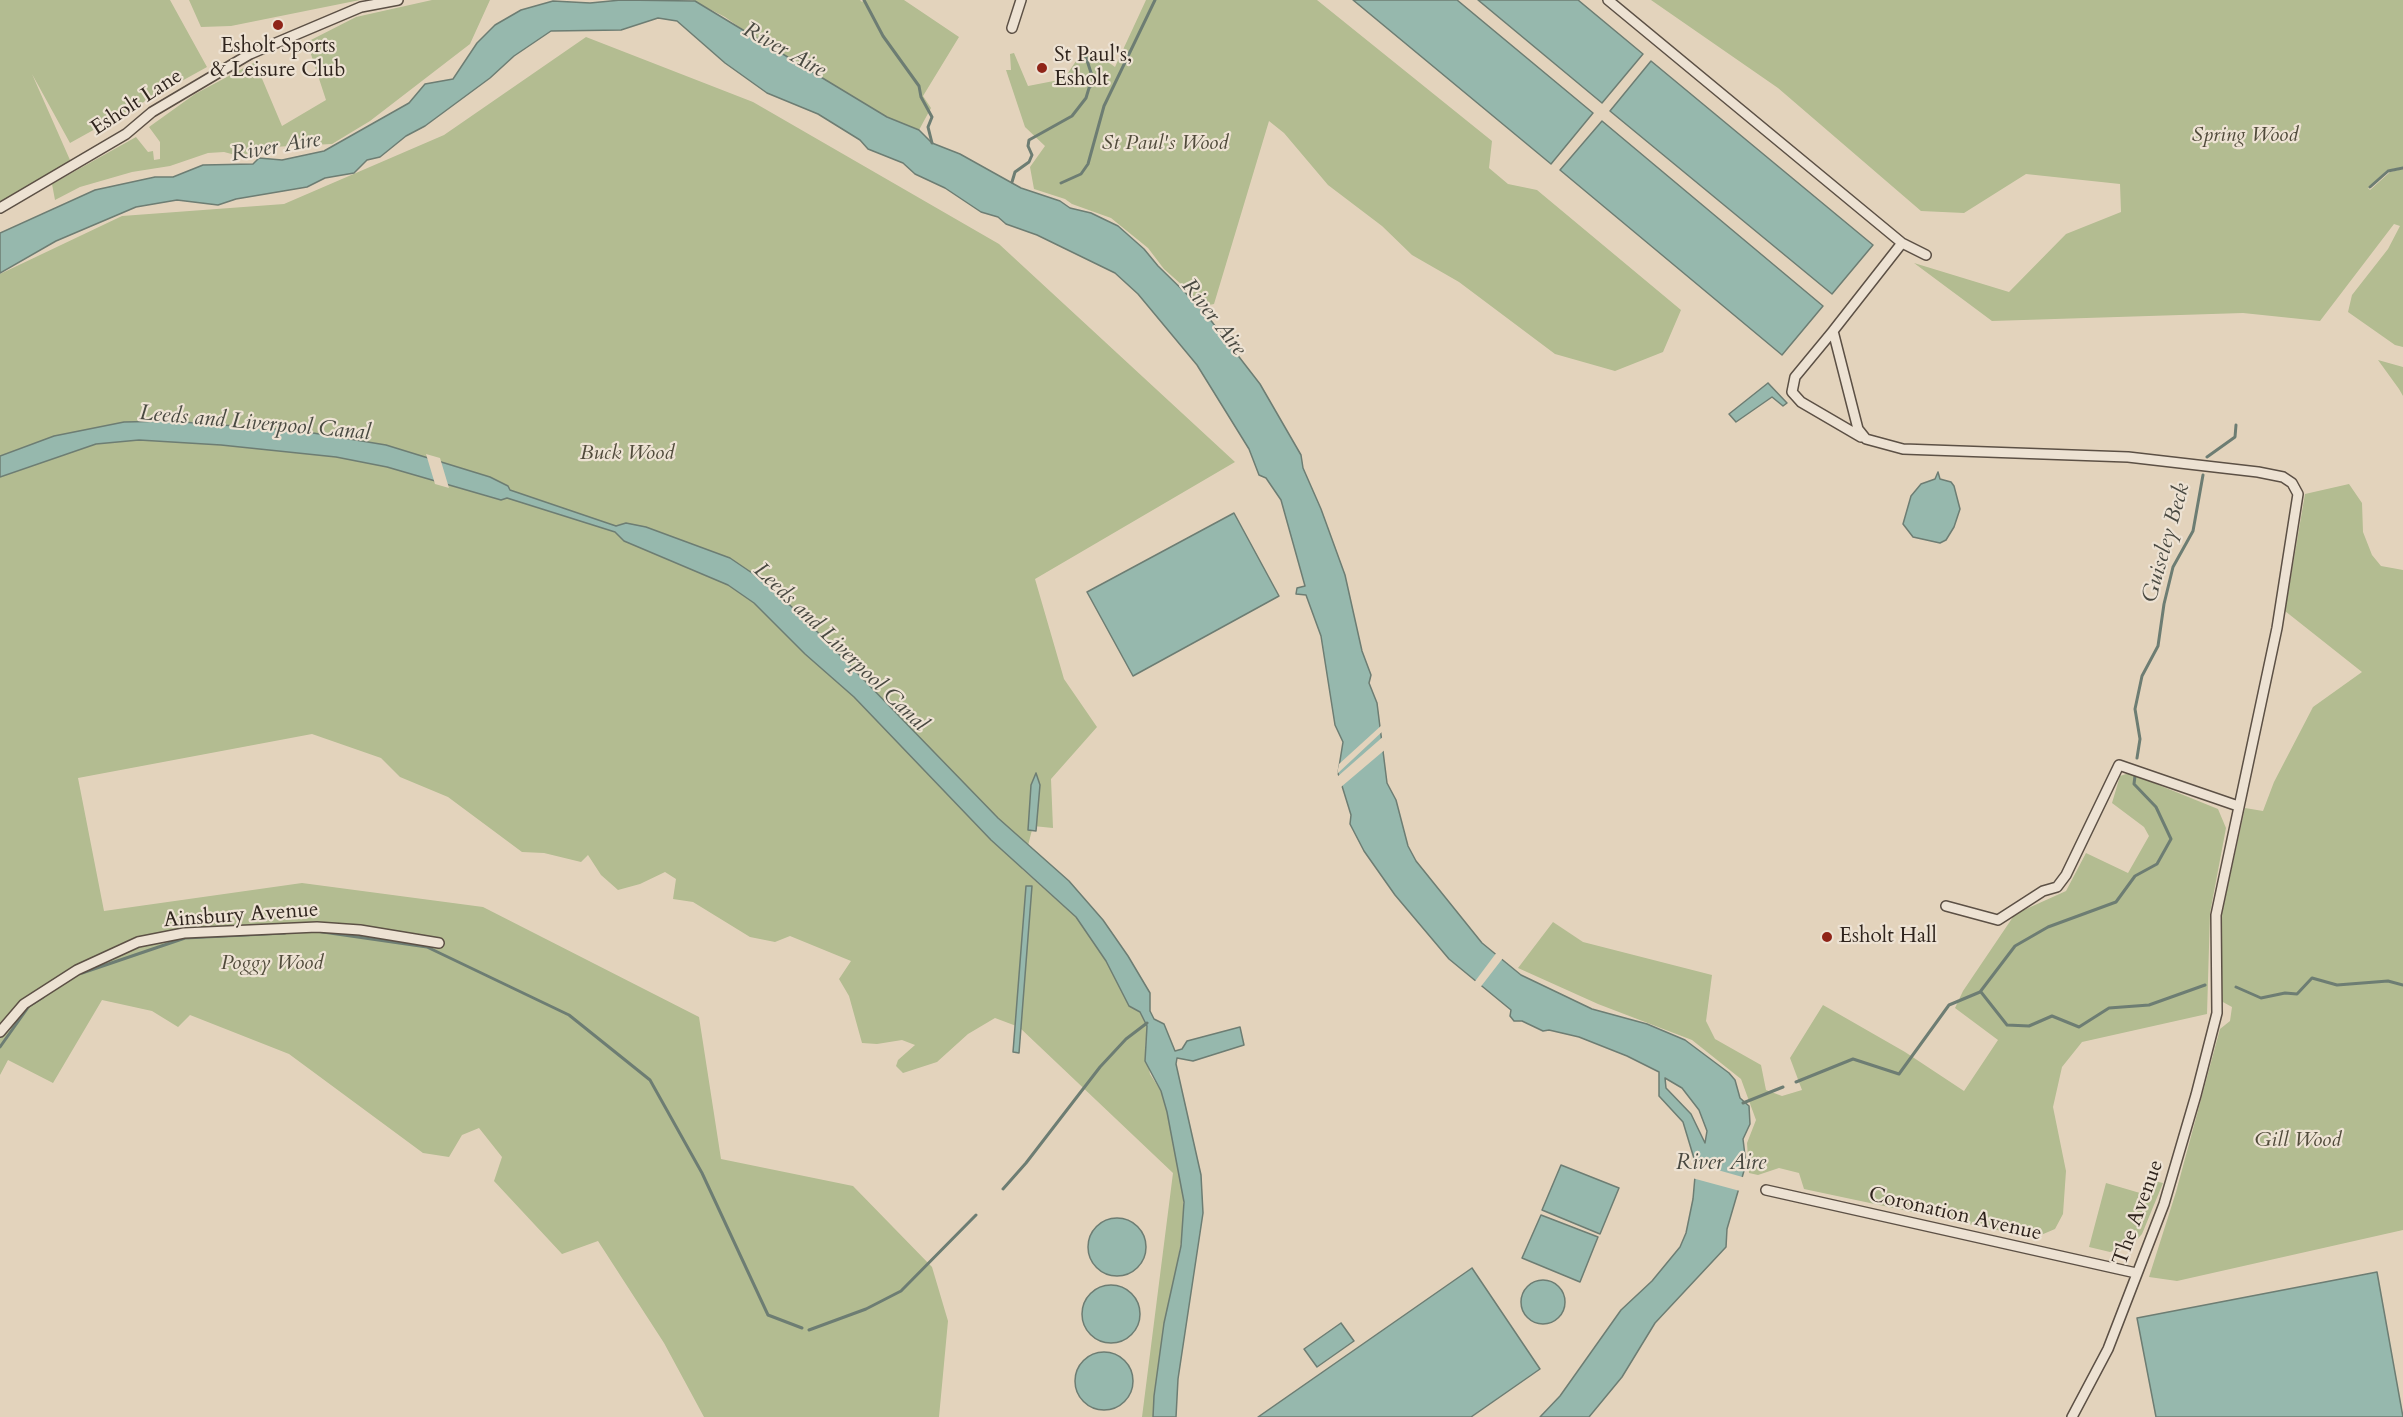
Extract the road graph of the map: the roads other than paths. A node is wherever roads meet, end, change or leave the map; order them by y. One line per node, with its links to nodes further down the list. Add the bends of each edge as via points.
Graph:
1 (398, 0): 7 (street, Esholt Lane, via 361,7 250,54 152,112 126,134)
2 (1021, 0): 4 (street)
3 (1608, 0): 8 (street)
4 (1016, 15): 5 (street); 6 (street)
5 (1028, 16)
6 (1012, 28)
7 (0, 208)
8 (1902, 243): 9 (street); 10 (street)
9 (1926, 255)
10 (1833, 331): 11 (street, via 1858,429); 11 (street, The Avenue, via 1795,377 1792,392 1824,417)
11 (1866, 439): 12 (street, The Avenue, via 1903,449 2128,457 2277,475 2292,483 2298,500 2290,551)
12 (2238, 806): 13 (street, via 2120,765 2057,887 2043,891 1998,920); 17 (street, The Avenue, via 2216,915 2217,1013 2172,1179)
13 (1946, 906)
14 (439, 943): 15 (street, Ainsbury Avenue, via 317,927 184,933 138,942 77,970 24,1004)
15 (0, 1032)
16 (1766, 1190): 17 (street, Coronation Avenue)
17 (2136, 1274): 18 (street, The Avenue, via 2108,1349)
18 (2072, 1417)

